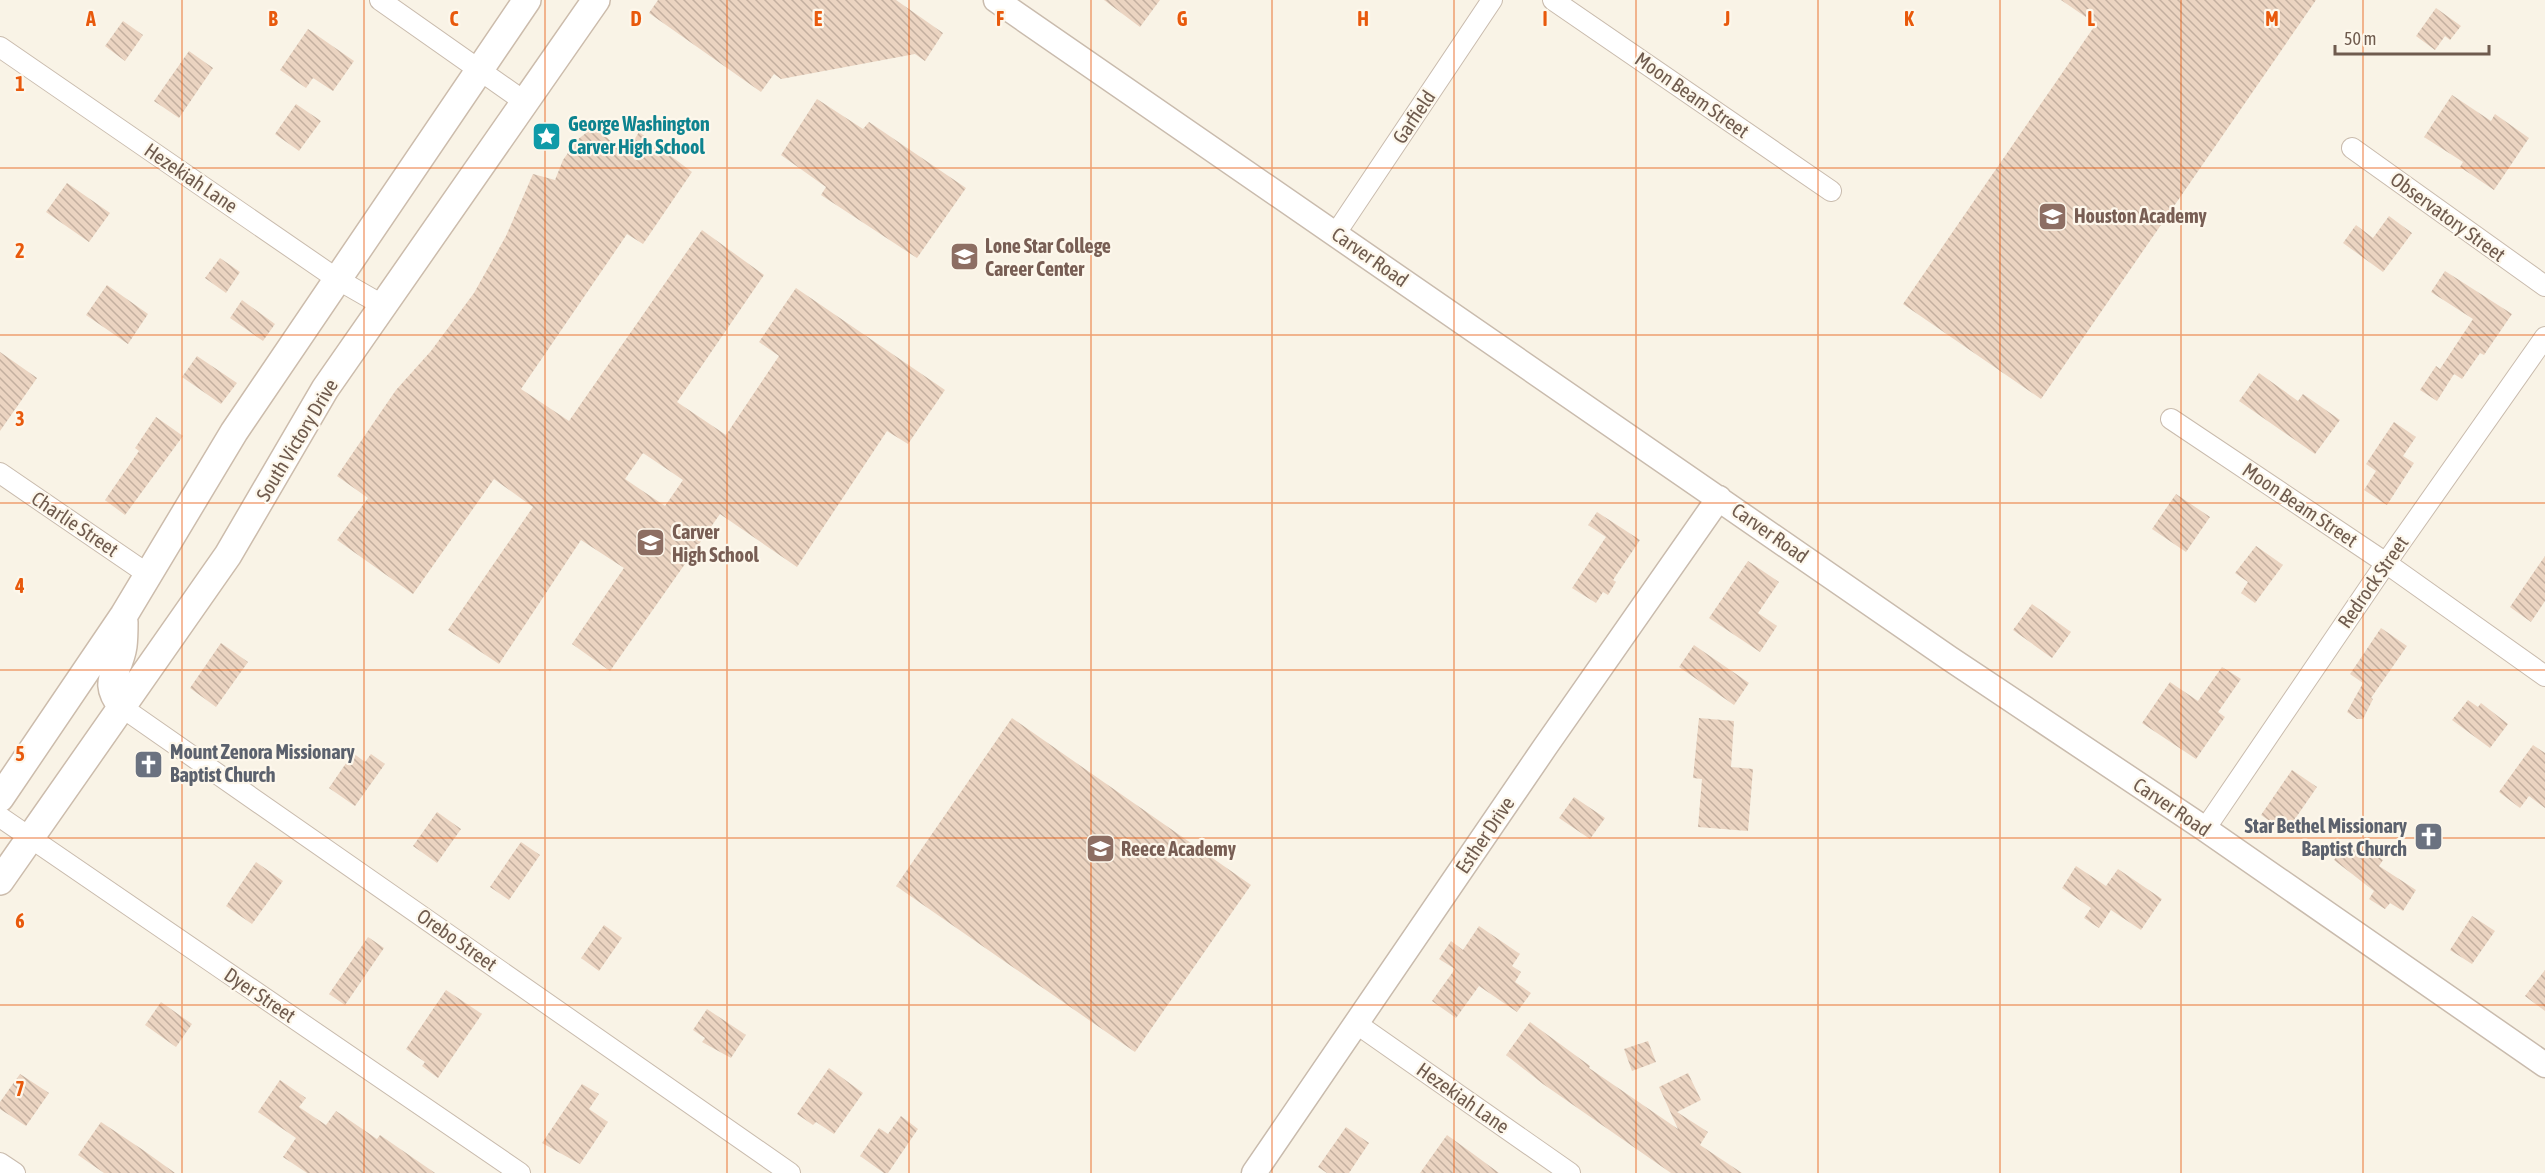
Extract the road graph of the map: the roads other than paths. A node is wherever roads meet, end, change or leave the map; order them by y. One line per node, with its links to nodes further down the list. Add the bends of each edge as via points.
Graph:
1 (380, 0): 8 (street)
2 (527, 0): 8 (main road)
3 (596, 0): 9 (main road, South Victory Drive)
4 (996, 0): 12 (street, Carver Road)
5 (1492, 0): 12 (street, Garfield)
6 (1553, 0): 11 (street, Moon Beam Street)
7 (0, 47): 13 (street, Hezekiah Lane)
8 (480, 70): 9 (street); 13 (main road)
9 (525, 102): 15 (main road, South Victory Drive)
10 (2352, 148): 14 (street, Observatory Street)
11 (1831, 191)
12 (1336, 233): 19 (street, Carver Road)
13 (337, 279): 15 (street, Hezekiah Lane); 21 (main road, via 234,432)
14 (2545, 286)
15 (384, 306): 24 (main road, South Victory Drive, via 325,389 228,555)
16 (2545, 337): 20 (street, Redrock Street)
17 (2171, 419): 20 (street, Moon Beam Street)
18 (0, 473): 21 (street, Charlie Street)
19 (1719, 498): 27 (street, Carver Road); 30 (street, Esther Drive)
20 (2386, 563): 23 (street, Moon Beam Street); 27 (street, Redrock Street)
21 (149, 575): 22 (main road)
22 (124, 615): 24 (main road, via 123,647 111,685 113,696); 25 (main road)
23 (2545, 676)
24 (123, 708): 28 (main road, South Victory Drive); 35 (street, Orebo Street)
25 (0, 798)
26 (0, 816): 28 (street, Dyer Street)
27 (2205, 829): 31 (street, Carver Road)
28 (30, 837): 29 (main road, South Victory Drive); 34 (street, Dyer Street)
29 (0, 881)
30 (1357, 1024): 36 (street, Esther Drive); 37 (street, Hezekiah Lane)
31 (2545, 1065)
32 (0, 1163): 33 (street)
33 (15, 1173)
34 (520, 1173)
35 (790, 1173)
36 (1254, 1173)
37 (1570, 1173)

